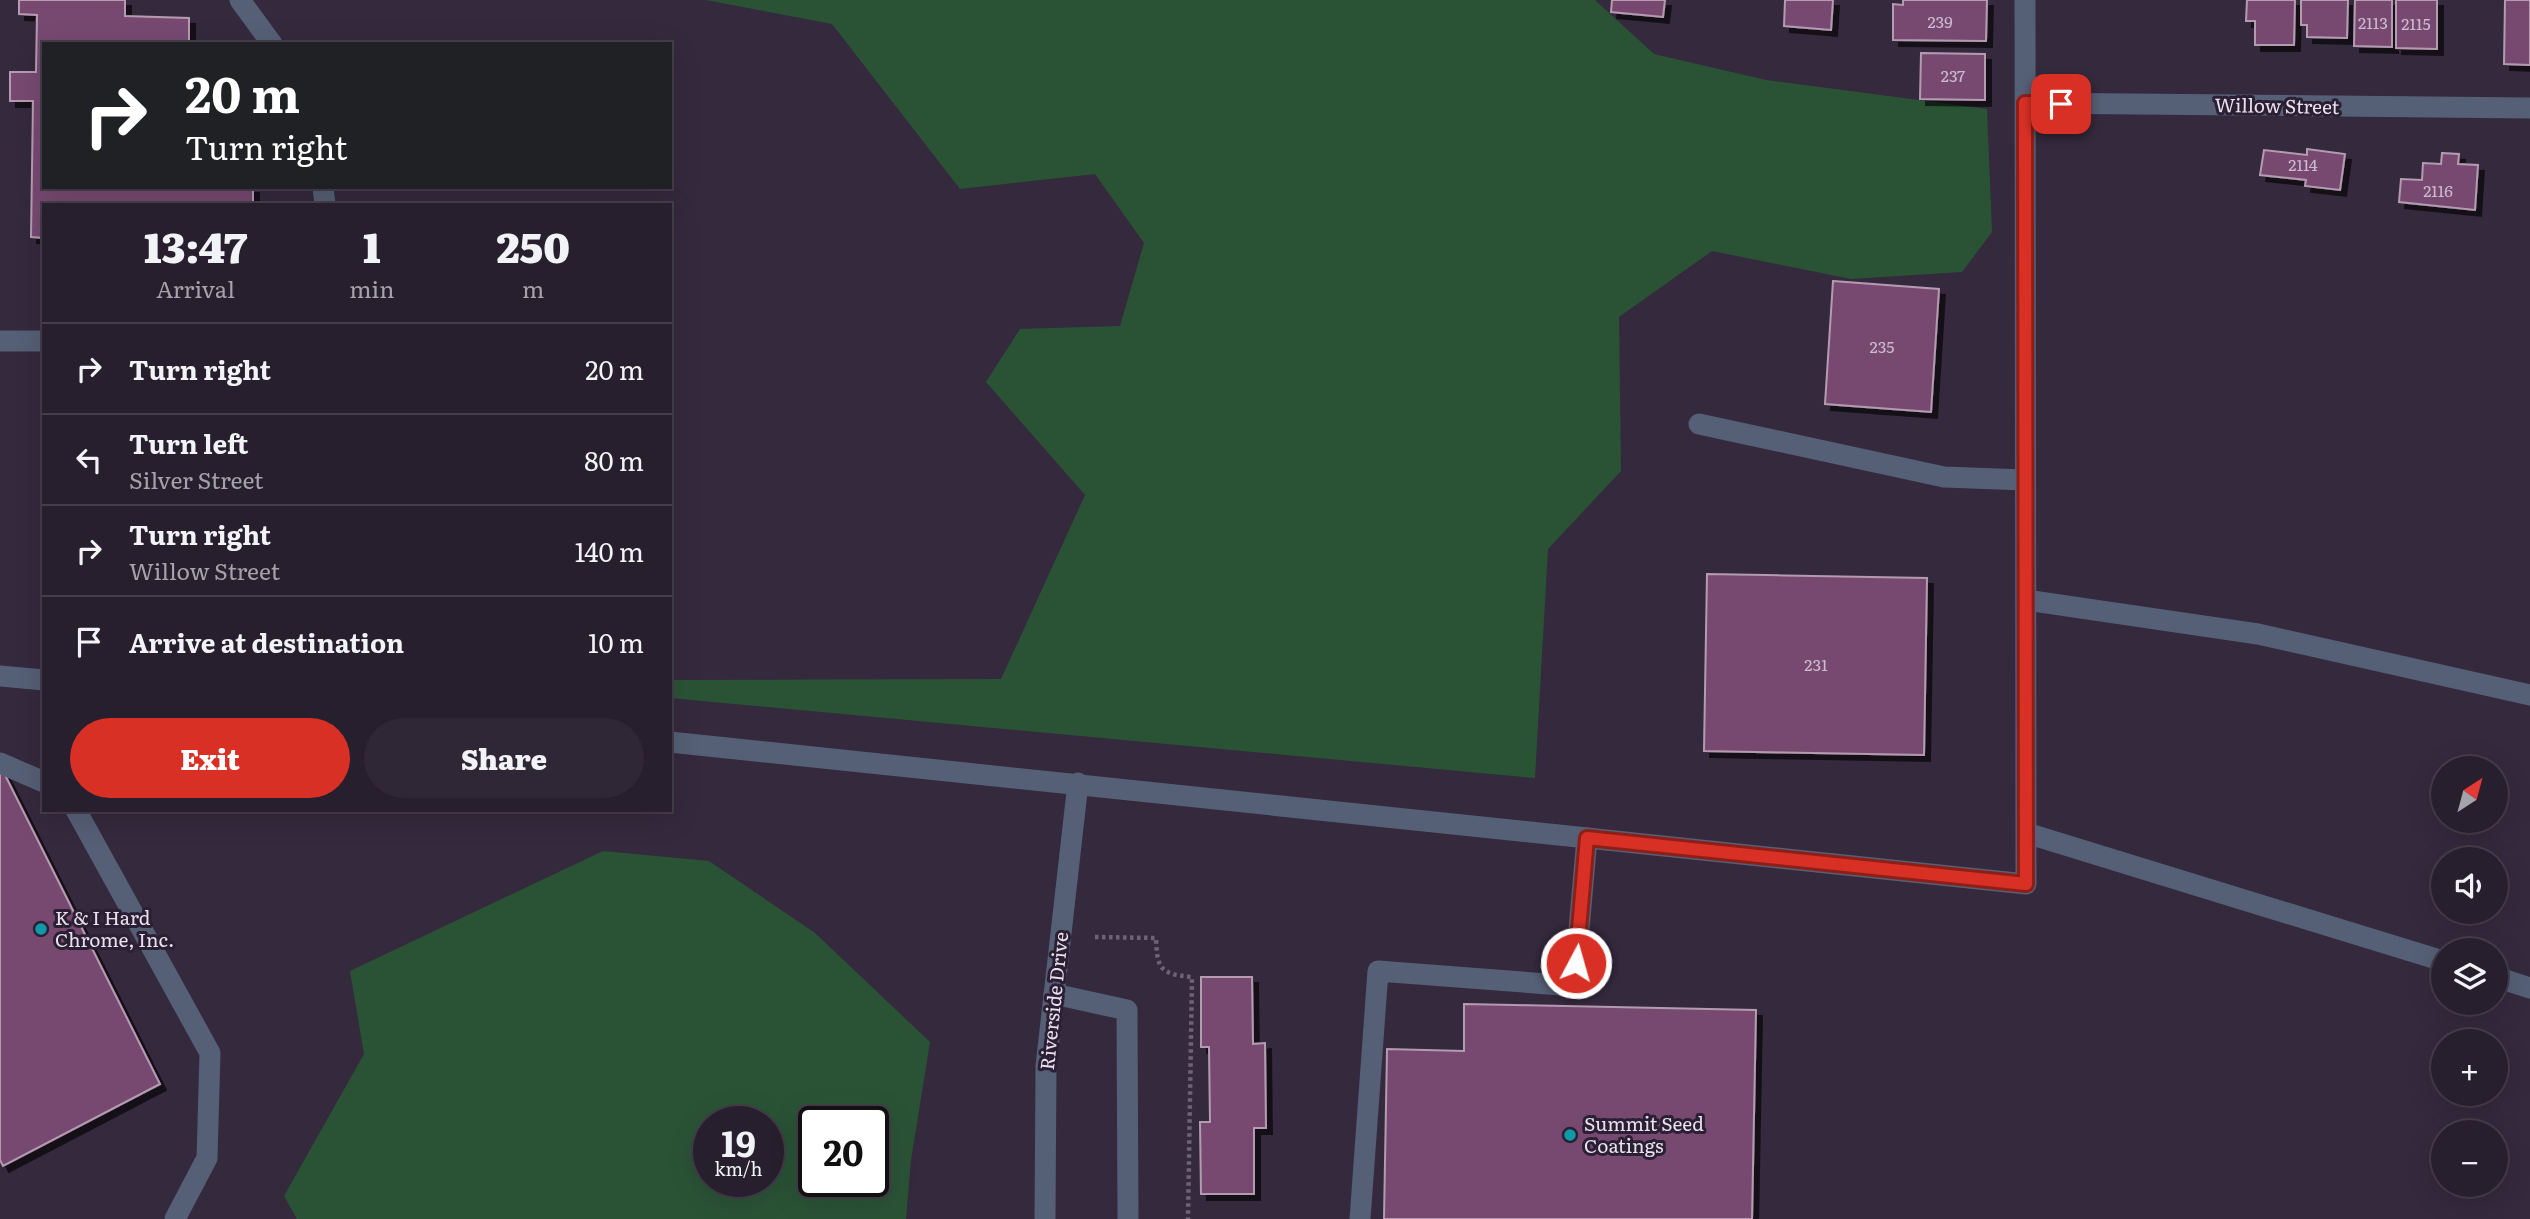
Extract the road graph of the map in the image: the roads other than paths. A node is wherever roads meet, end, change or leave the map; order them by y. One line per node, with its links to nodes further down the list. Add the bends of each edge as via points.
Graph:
1 (240, 0): 3 (street)
2 (2025, 0): 4 (street)
3 (271, 42)
4 (2025, 103): 5 (street, Willow Street); 9 (street)
5 (2530, 108)
6 (0, 341): 7 (street)
7 (42, 341)
8 (1699, 424): 9 (street, via 1944,477)
9 (2025, 480): 10 (street)
10 (2026, 600): 13 (street, via 2258,634); 19 (street)
11 (0, 676): 12 (street)
12 (42, 680)
13 (2530, 695)
14 (672, 742): 17 (street)
15 (0, 763): 16 (street)
16 (42, 781)
17 (1078, 783): 20 (street); 24 (street, Riverside Drive)
18 (77, 812): 25 (street, via 210,1054 207,1158)
19 (2026, 834): 20 (street, via 2026,884); 21 (street)
20 (1587, 838): 28 (street, via 1574,986 1378,971)
21 (2431, 957)
22 (2508, 981): 23 (street)
23 (2530, 988)
24 (1054, 995): 26 (street, Riverside Drive, via 1046,1066); 27 (street, via 1127,1010)
25 (175, 1219)
26 (1045, 1219)
27 (1128, 1219)
28 (1360, 1219)

